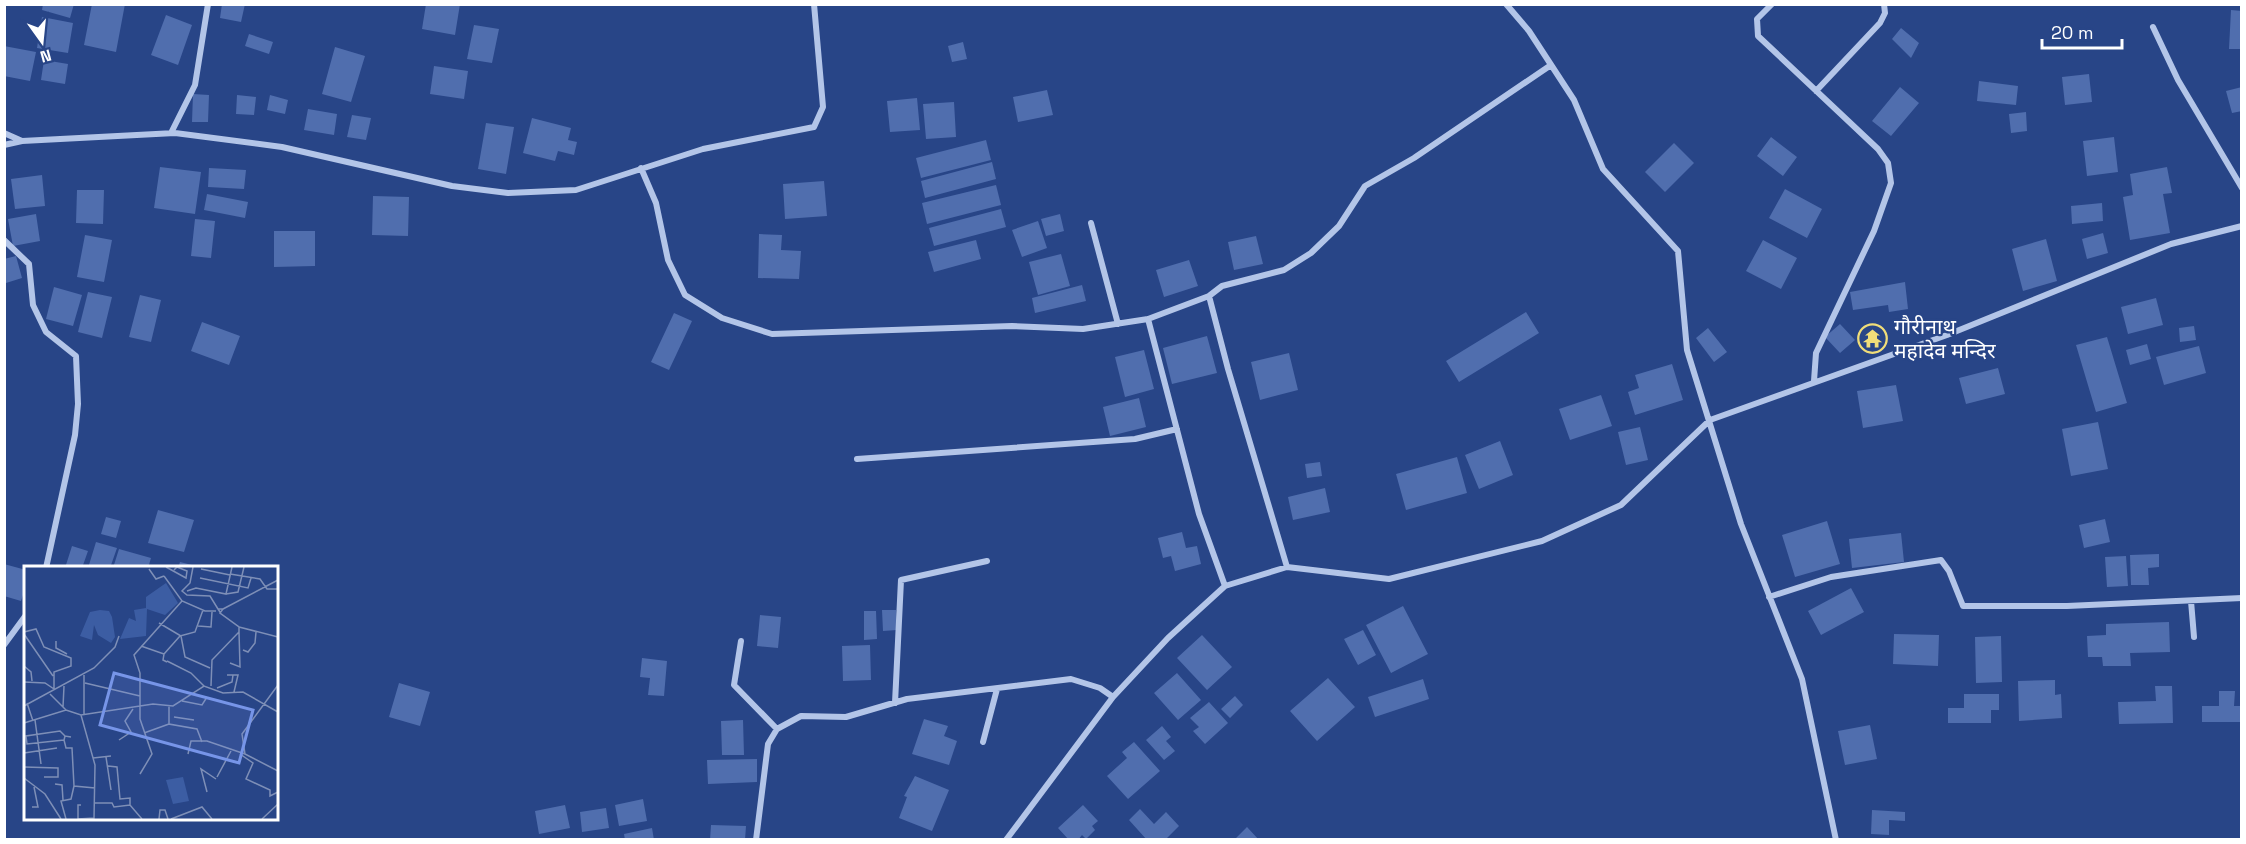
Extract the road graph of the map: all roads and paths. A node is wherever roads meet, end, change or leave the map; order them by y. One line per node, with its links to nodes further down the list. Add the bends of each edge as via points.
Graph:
1 (208, 4): 10 (street, via 195,85)
2 (814, 4): 13 (street, via 823,107 814,127 703,149)
3 (1506, 4): 7 (street)
4 (1772, 4): 8 (street, via 1757,19 1758,36)
5 (1884, 4): 8 (street, via 1887,6 1880,22)
6 (2153, 27): 14 (street, via 2178,80)
7 (1551, 64): 18 (street, via 1414,158 1365,186 1340,226 1311,253 1284,270 1222,286); 22 (street, via 1574,100 1603,169 1678,251 1687,350)
8 (1816, 91): 21 (street, via 1878,149 1888,163 1891,183 1874,231 1815,353)
9 (4, 133): 11 (street)
10 (171, 133): 11 (street); 13 (street, via 282,147 452,186 508,193 576,190)
11 (22, 141): 12 (street)
12 (4, 145)
13 (641, 168): 20 (street, via 656,203 669,260 685,295 722,318 772,334 1012,326 1083,329)
14 (2241, 188)
15 (1091, 223): 20 (street)
16 (2241, 226): 21 (street, via 2171,244 1947,335)
17 (4, 240): 26 (street, via 29,264 33,305 46,332 76,356 75,435)
18 (1209, 296): 19 (street); 27 (street)
19 (1148, 319): 20 (street); 23 (street)
20 (1118, 324)
21 (1814, 381): 22 (street)
22 (1710, 420): 27 (street, via 1621,505 1542,541 1389,579); 29 (street, via 1741,524)
23 (1177, 429): 24 (street, via 1125,440); 28 (street, via 1199,514)
24 (857, 459)
25 (987, 561): 38 (street, via 901,580)
26 (46, 566)
27 (1287, 567): 28 (street)
28 (1225, 586): 37 (street, via 1168,638)
29 (1769, 597): 31 (street, via 1831,577 1941,560 1963,606); 43 (street, via 1802,679)
30 (2241, 598): 31 (street)
31 (2191, 601): 33 (street)
32 (24, 618): 35 (street)
33 (2194, 638)
34 (741, 642): 39 (street, via 734,685)
35 (4, 645)
36 (997, 689): 37 (street, via 1071,679 1100,688); 38 (street); 40 (street)
37 (1113, 697): 42 (street)
38 (895, 703): 39 (street, via 846,717 801,716)
39 (777, 729): 41 (street, via 768,744)
40 (983, 742)
41 (756, 840)
42 (1006, 840)
43 (1836, 840)

